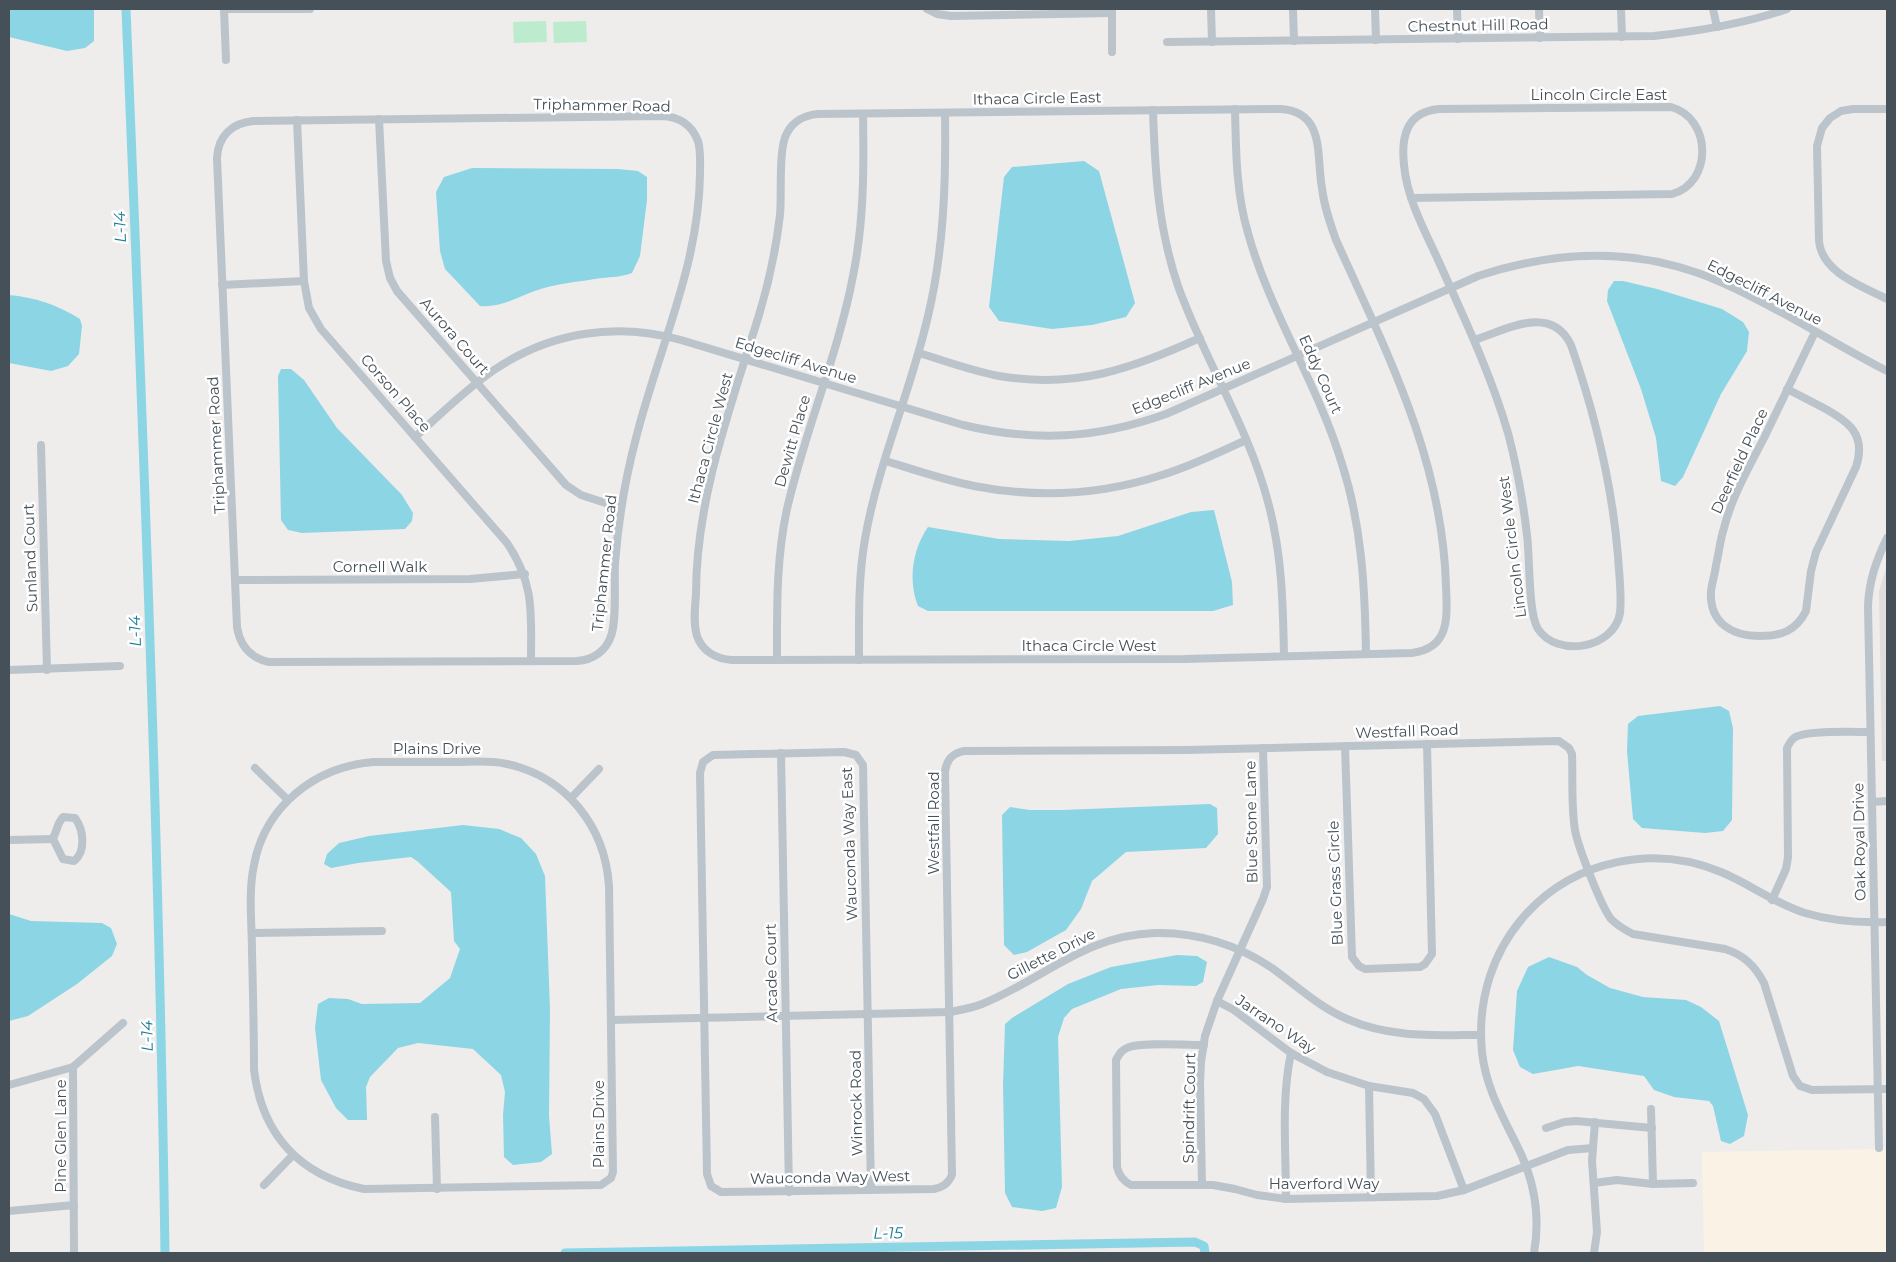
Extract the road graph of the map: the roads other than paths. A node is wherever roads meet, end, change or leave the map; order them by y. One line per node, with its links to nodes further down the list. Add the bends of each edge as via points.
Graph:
1 (224, 9): 2 (street); 22 (street)
2 (310, 9)
3 (927, 9): 12 (street, via 951,16)
4 (1211, 9): 20 (street)
5 (1293, 9): 18 (street)
6 (1375, 9): 17 (street)
7 (1457, 9): 16 (street)
8 (1539, 9): 15 (street)
9 (1621, 9): 14 (street)
10 (1713, 9): 13 (street)
11 (1787, 9): 13 (street, Chestnut Hill Road)
12 (1112, 11): 21 (street)
13 (1717, 27): 14 (street, Chestnut Hill Road)
14 (1622, 37): 15 (street, Chestnut Hill Road)
15 (1540, 38): 16 (street, Chestnut Hill Road)
16 (1458, 39): 17 (street, Chestnut Hill Road)
17 (1376, 40): 18 (street, Chestnut Hill Road)
18 (1294, 41): 20 (street, Chestnut Hill Road)
19 (1167, 42): 20 (street, Chestnut Hill Road)
20 (1212, 42)
21 (1112, 52)
22 (226, 60)
23 (1887, 109): 34 (street, via 1853,109 1835,114 1822,128 1817,146 1821,254 1832,269)
24 (1154, 110): 25 (street, Ithaca Circle East); 26 (street, Ithaca Circle East); 38 (street, via 1154,169 1163,232 1179,287)
25 (1235, 110): 35 (street, Ithaca Circle East, via 1287,109 1304,117 1313,127 1328,217); 41 (street, Eddy Court, via 1238,188 1247,232 1264,280)
26 (945, 113): 27 (street, Ithaca Circle East); 40 (street, via 946,177 941,248)
27 (863, 114): 42 (street, Ithaca Circle East, via 811,115 800,119 786,133 782,145 776,245); 45 (street, Dewitt Place, via 864,177 859,243 846,308)
28 (379, 119): 29 (street, Triphammer Road); 37 (street, Triphammer Road, via 663,116 686,124 695,134 699,146 698,207 693,244); 44 (street, Aurora Court, via 386,260 390,278)
29 (297, 120): 31 (street, Corson Place); 32 (street, Triphammer Road, via 246,122 234,126 221,139 217,158)
30 (1411, 198): 30 (street, Lincoln Circle East, via 1404,166 1403,140 1411,123 1432,110 1671,107 1694,120 1701,138 1701,164 1697,176 1689,186 1672,194); 33 (street, Lincoln Circle East)
31 (304, 282): 32 (street); 49 (street, Corson Place, via 309,308 321,328)
32 (222, 285): 56 (street, Triphammer Road)
33 (1450, 288): 35 (street, Edgecliff Avenue); 36 (street, Edgecliff Avenue, via 1526,262 1570,256 1620,256 1670,264 1700,274); 39 (street, Lincoln Circle West)
34 (1887, 299)
35 (1373, 322): 41 (street, Edgecliff Avenue); 57 (street, Ithaca Circle West, via 1411,410 1431,478 1443,543 1447,616 1443,633 1424,650)
36 (1815, 332): 43 (street, Edgecliff Avenue); 47 (street, Deerfield Place)
37 (667, 336): 42 (street, Edgecliff Avenue); 44 (street, Edgecliff Avenue, via 622,330 569,336 526,351); 53 (street, Triphammer Road, via 637,436)
38 (1200, 338): 40 (street, via 1116,372 1066,380 998,376); 46 (street)
39 (1474, 340): 39 (street, Lincoln Circle West, via 1536,321 1555,326 1571,345 1601,442 1616,532 1620,614 1612,631 1597,642 1568,646 1556,643 1541,633 1534,622 1528,538 1516,467 1497,398)
40 (919, 353): 48 (street)
41 (1298, 356): 46 (street, Edgecliff Avenue); 57 (street, Eddy Court, via 1329,426 1352,500 1362,561)
42 (745, 359): 45 (street, Edgecliff Avenue); 59 (street, Ithaca Circle West, via 717,454 702,520 696,630 704,648 719,658)
43 (1887, 371)
44 (477, 383): 49 (street, Edgecliff Avenue); 53 (street, Aurora Court, via 570,489)
45 (824, 383): 48 (street, Edgecliff Avenue); 59 (street, Dewitt Place, via 784,526 778,572)
46 (1223, 389): 48 (street, Edgecliff Avenue, via 1142,422 1093,434 1062,436 987,431); 50 (street)
47 (1787, 389): 47 (street, Deerfield Place, via 1723,528 1711,592 1719,620 1734,632 1746,636 1784,634 1803,617 1816,552 1859,455 1857,438 1846,422)
48 (902, 407): 52 (street)
49 (415, 437): 55 (street, Corson Place, via 507,543)
50 (1246, 440): 52 (street, via 1162,476 1082,492 1000,490 953,481); 58 (street, via 1260,474 1275,528 1282,584)
51 (41, 445): 64 (street, Sunland Court)
52 (886, 461): 60 (street, via 873,504 861,566)
53 (621, 508): 61 (street, Triphammer Road, via 613,631 608,643 595,656 583,660)
54 (1887, 538): 65 (street, Oak Royal Drive, via 1868,591)
55 (525, 574): 56 (street, Cornell Walk, via 470,579); 61 (street, Corson Place, via 531,602)
56 (235, 580): 61 (street, Triphammer Road, via 240,640 247,650 269,662)
57 (1366, 654): 58 (street, Ithaca Circle West)
58 (1284, 656): 60 (street, Ithaca Circle West)
59 (777, 660): 60 (street, Ithaca Circle West)
60 (859, 660)
61 (532, 661)
62 (120, 666): 64 (street)
63 (9, 670): 64 (street)
64 (47, 670)
65 (1870, 732): 75 (street, Oak Royal Drive); 79 (street, via 1805,734 1790,742 1787,748 1788,858)
66 (1427, 744): 67 (street, Westfall Road); 67 (street, Blue Grass Circle, via 1432,954 1425,964 1414,968 1365,969 1352,957); 78 (street, Westfall Road, via 1553,740 1565,744 1572,754 1576,835)
67 (1345, 746): 68 (street, Westfall Road)
68 (1263, 748): 84 (street, Blue Stone Lane, via 1267,887); 86 (street, Westfall Road, via 964,751 948,759 945,771)
69 (781, 753): 87 (street, Wauconda Way East, via 844,752 856,755 863,765); 88 (street, Arcade Court); 89 (street, Wauconda Way East, via 713,755 701,767)
70 (255, 768): 73 (street)
71 (599, 769): 72 (street)
72 (571, 798): 73 (street, Plains Drive, via 539,775 505,764 374,762 328,772); 90 (street, Plains Drive, via 597,834 605,857 609,886)
73 (288, 800): 83 (street, Plains Drive, via 274,817 258,848 252,883)
74 (1887, 801): 75 (street)
75 (1872, 802): 80 (street, Oak Royal Drive)
76 (53, 839): 76 (street, via 63,817 76,818 82,840 78,858 74,861 63,859); 77 (street)
77 (9, 840)
78 (1590, 870): 79 (street, via 1640,858 1682,860 1721,872); 92 (street, via 1550,893 1520,921 1508,938 1488,982); 98 (street, Westfall Road, via 1607,912 1624,929 1640,935 1725,949 1754,966 1764,982 1793,1076 1800,1086 1812,1090)
79 (1772, 900): 80 (street, via 1822,917)
80 (1874, 922): 81 (street); 98 (street, Oak Royal Drive)
81 (1887, 922)
82 (382, 931): 83 (street)
83 (252, 933): 107 (street, Plains Drive, via 256,1088 265,1116)
84 (1240, 950): 85 (street, Spindrift Court); 86 (street, Gillette Drive, via 1206,938 1178,934 1127,936 1072,955 999,997); 92 (street, Gillette Drive, via 1272,968 1327,1009 1367,1027 1416,1036)
85 (1217, 1001): 93 (street, Spindrift Court); 94 (street, Jarrano Way)
86 (950, 1012): 87 (street, Gillette Drive); 115 (street, Wauconda Way West, via 952,1175 945,1185 934,1189)
87 (868, 1015): 88 (street, Gillette Drive); 115 (street, Winrock Road)
88 (786, 1016): 89 (street, Gillette Drive); 117 (street, Arcade Court)
89 (704, 1018): 90 (street, Gillette Drive); 117 (street, Wauconda Way West, via 708,1180 720,1192)
90 (611, 1020): 114 (street, Plains Drive, via 613,1172 606,1182 595,1186)
91 (123, 1023): 95 (street, Pine Glen Lane)
92 (1481, 1035): 108 (street, via 1490,1089)
93 (1204, 1044): 111 (street, Spindrift Court, via 1200,1083); 111 (street, Haverford Way, via 1134,1046 1123,1050 1116,1060 1117,1167 1122,1178 1131,1185)
94 (1291, 1053): 97 (street, Jarrano Way, via 1327,1072); 119 (street, via 1285,1105)
95 (73, 1067): 96 (street, Pine Glen Lane); 120 (street, Pine Glen Lane)
96 (9, 1084)
97 (1369, 1086): 116 (street, Jarrano Way, via 1414,1093 1429,1103); 118 (street)
98 (1878, 1089): 99 (street, Westfall Road); 106 (street, Oak Royal Drive)
99 (1887, 1089)
100 (1651, 1109): 104 (street)
101 (435, 1117): 114 (street)
102 (1595, 1122): 103 (street, via 1564,1122); 104 (street); 105 (street)
103 (1546, 1128)
104 (1652, 1128): 112 (street)
105 (1593, 1148): 108 (street, Haverford Way, via 1568,1150); 109 (street)
106 (1879, 1148)
107 (293, 1155): 113 (street); 114 (street, Plains Drive, via 314,1172 347,1186 376,1190)
108 (1526, 1166): 116 (street, Haverford Way); 123 (street, via 1536,1207)
109 (1594, 1183): 112 (street, via 1617,1180); 124 (street, via 1597,1232)
110 (1693, 1183): 112 (street)
111 (1202, 1184): 119 (street, Haverford Way)
112 (1653, 1184)
113 (264, 1185)
114 (437, 1189)
115 (871, 1190): 117 (street, Wauconda Way West)
116 (1464, 1190): 118 (street, Haverford Way, via 1437,1196)
117 (789, 1192)
118 (1371, 1197): 119 (street, Haverford Way)
119 (1286, 1199)
120 (74, 1205): 121 (street, Pine Glen Lane); 122 (street, Pine Glen Lane)
121 (9, 1211)
122 (74, 1253)
123 (1534, 1253)
124 (1594, 1253)

